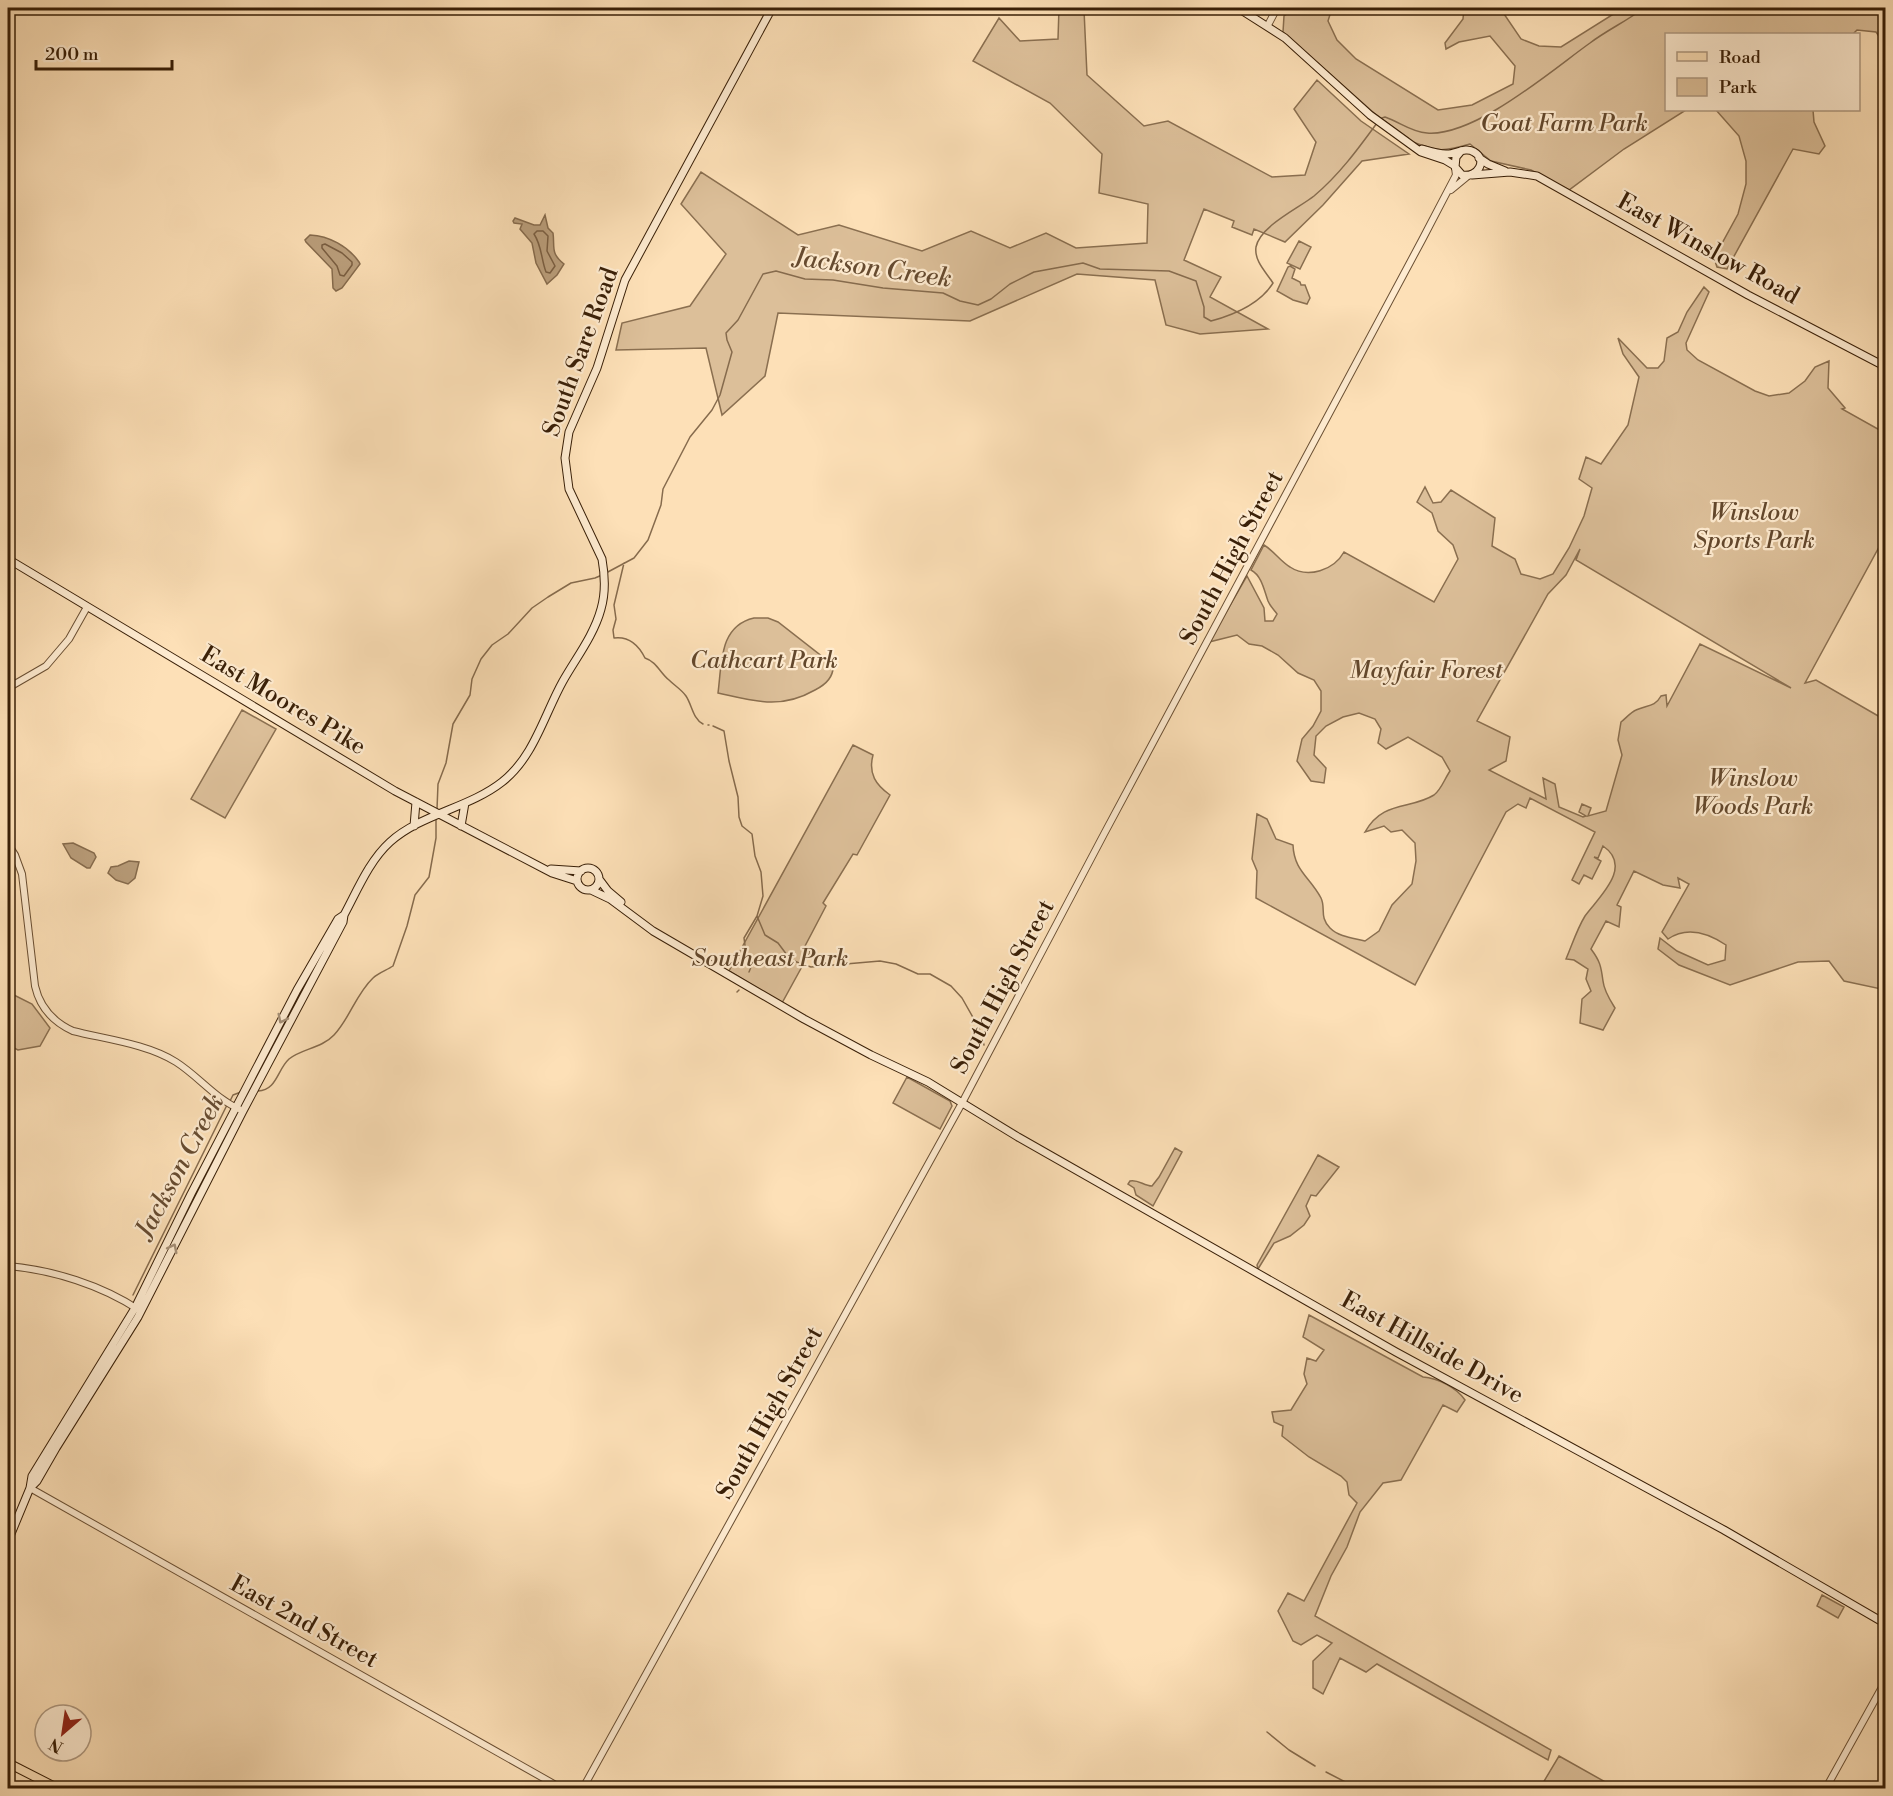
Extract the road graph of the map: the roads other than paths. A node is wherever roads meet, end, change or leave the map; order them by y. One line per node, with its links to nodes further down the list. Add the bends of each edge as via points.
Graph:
1 (772, 8): 17 (main road, South Sare Road, via 625,280 597,368 569,432 565,458 569,489 602,559 605,582 597,620 528,753 501,783)
2 (1239, 8): 4 (main road)
3 (1277, 8): 4 (street)
4 (1268, 25): 5 (main road, via 1370,115)
5 (1414, 146): 6 (main road, via 1447,154); 8 (main road)
6 (1461, 151): 7 (main road, via 1474,151); 8 (main road)
7 (1479, 158): 9 (main road, East Winslow Road); 10 (main road, via 1479,168)
8 (1455, 167): 10 (main road); 11 (street, South High Street, via 1456,175)
9 (1510, 172): 10 (main road, East Winslow Road); 12 (main road, East Winslow Road, via 1537,176 1748,295)
10 (1470, 175): 11 (street, South High Street)
11 (1444, 197): 31 (street, South High Street)
12 (1886, 367)
13 (8, 559): 14 (main road, East Moores Pike)
14 (87, 608): 15 (street, via 69,639 46,666); 16 (main road, East Moores Pike)
15 (8, 688)
16 (416, 802): 18 (main road, East Moores Pike); 19 (main road)
17 (465, 803): 18 (main road, South Sare Road); 20 (main road)
18 (442, 815): 19 (main road, South Sare Road); 20 (main road, East Moores Pike)
19 (414, 826): 27 (main road, South Sare Road, via 381,852)
20 (461, 826): 22 (main road, East Moores Pike)
21 (8, 844): 32 (street, via 22,874 35,986 50,1015 73,1030 160,1053)
22 (543, 867): 23 (main road, East Moores Pike); 25 (main road, East Moores Pike)
23 (581, 871): 24 (main road, via 592,869); 25 (main road)
24 (599, 879): 26 (main road); 28 (main road)
25 (578, 881): 26 (main road, via 583,889)
26 (591, 890): 28 (main road, via 606,896)
27 (344, 915): 29 (main road); 30 (main road)
28 (639, 921): 31 (main road, via 804,1019 928,1082)
29 (297, 990): 30 (main road); 32 (main road, one-way to 32)
30 (304, 994): 32 (main road, via 250,1097)
31 (962, 1104): 39 (main road, East Hillside Drive, via 1396,1352 1724,1530); 44 (street, South High Street)
32 (234, 1106): 33 (main road); 34 (main road)
33 (190, 1194): 34 (street); 36 (main road)
34 (198, 1198): 36 (main road, one-way to 34)
35 (8, 1266): 36 (street, via 48,1271)
36 (138, 1310): 37 (main road)
37 (30, 1488): 38 (main road); 43 (street, East 2nd Street)
38 (8, 1541)
39 (1886, 1624)
40 (1886, 1680): 45 (street)
41 (8, 1762): 42 (main road)
42 (57, 1788)
43 (561, 1788)
44 (583, 1788)
45 (1826, 1788)

